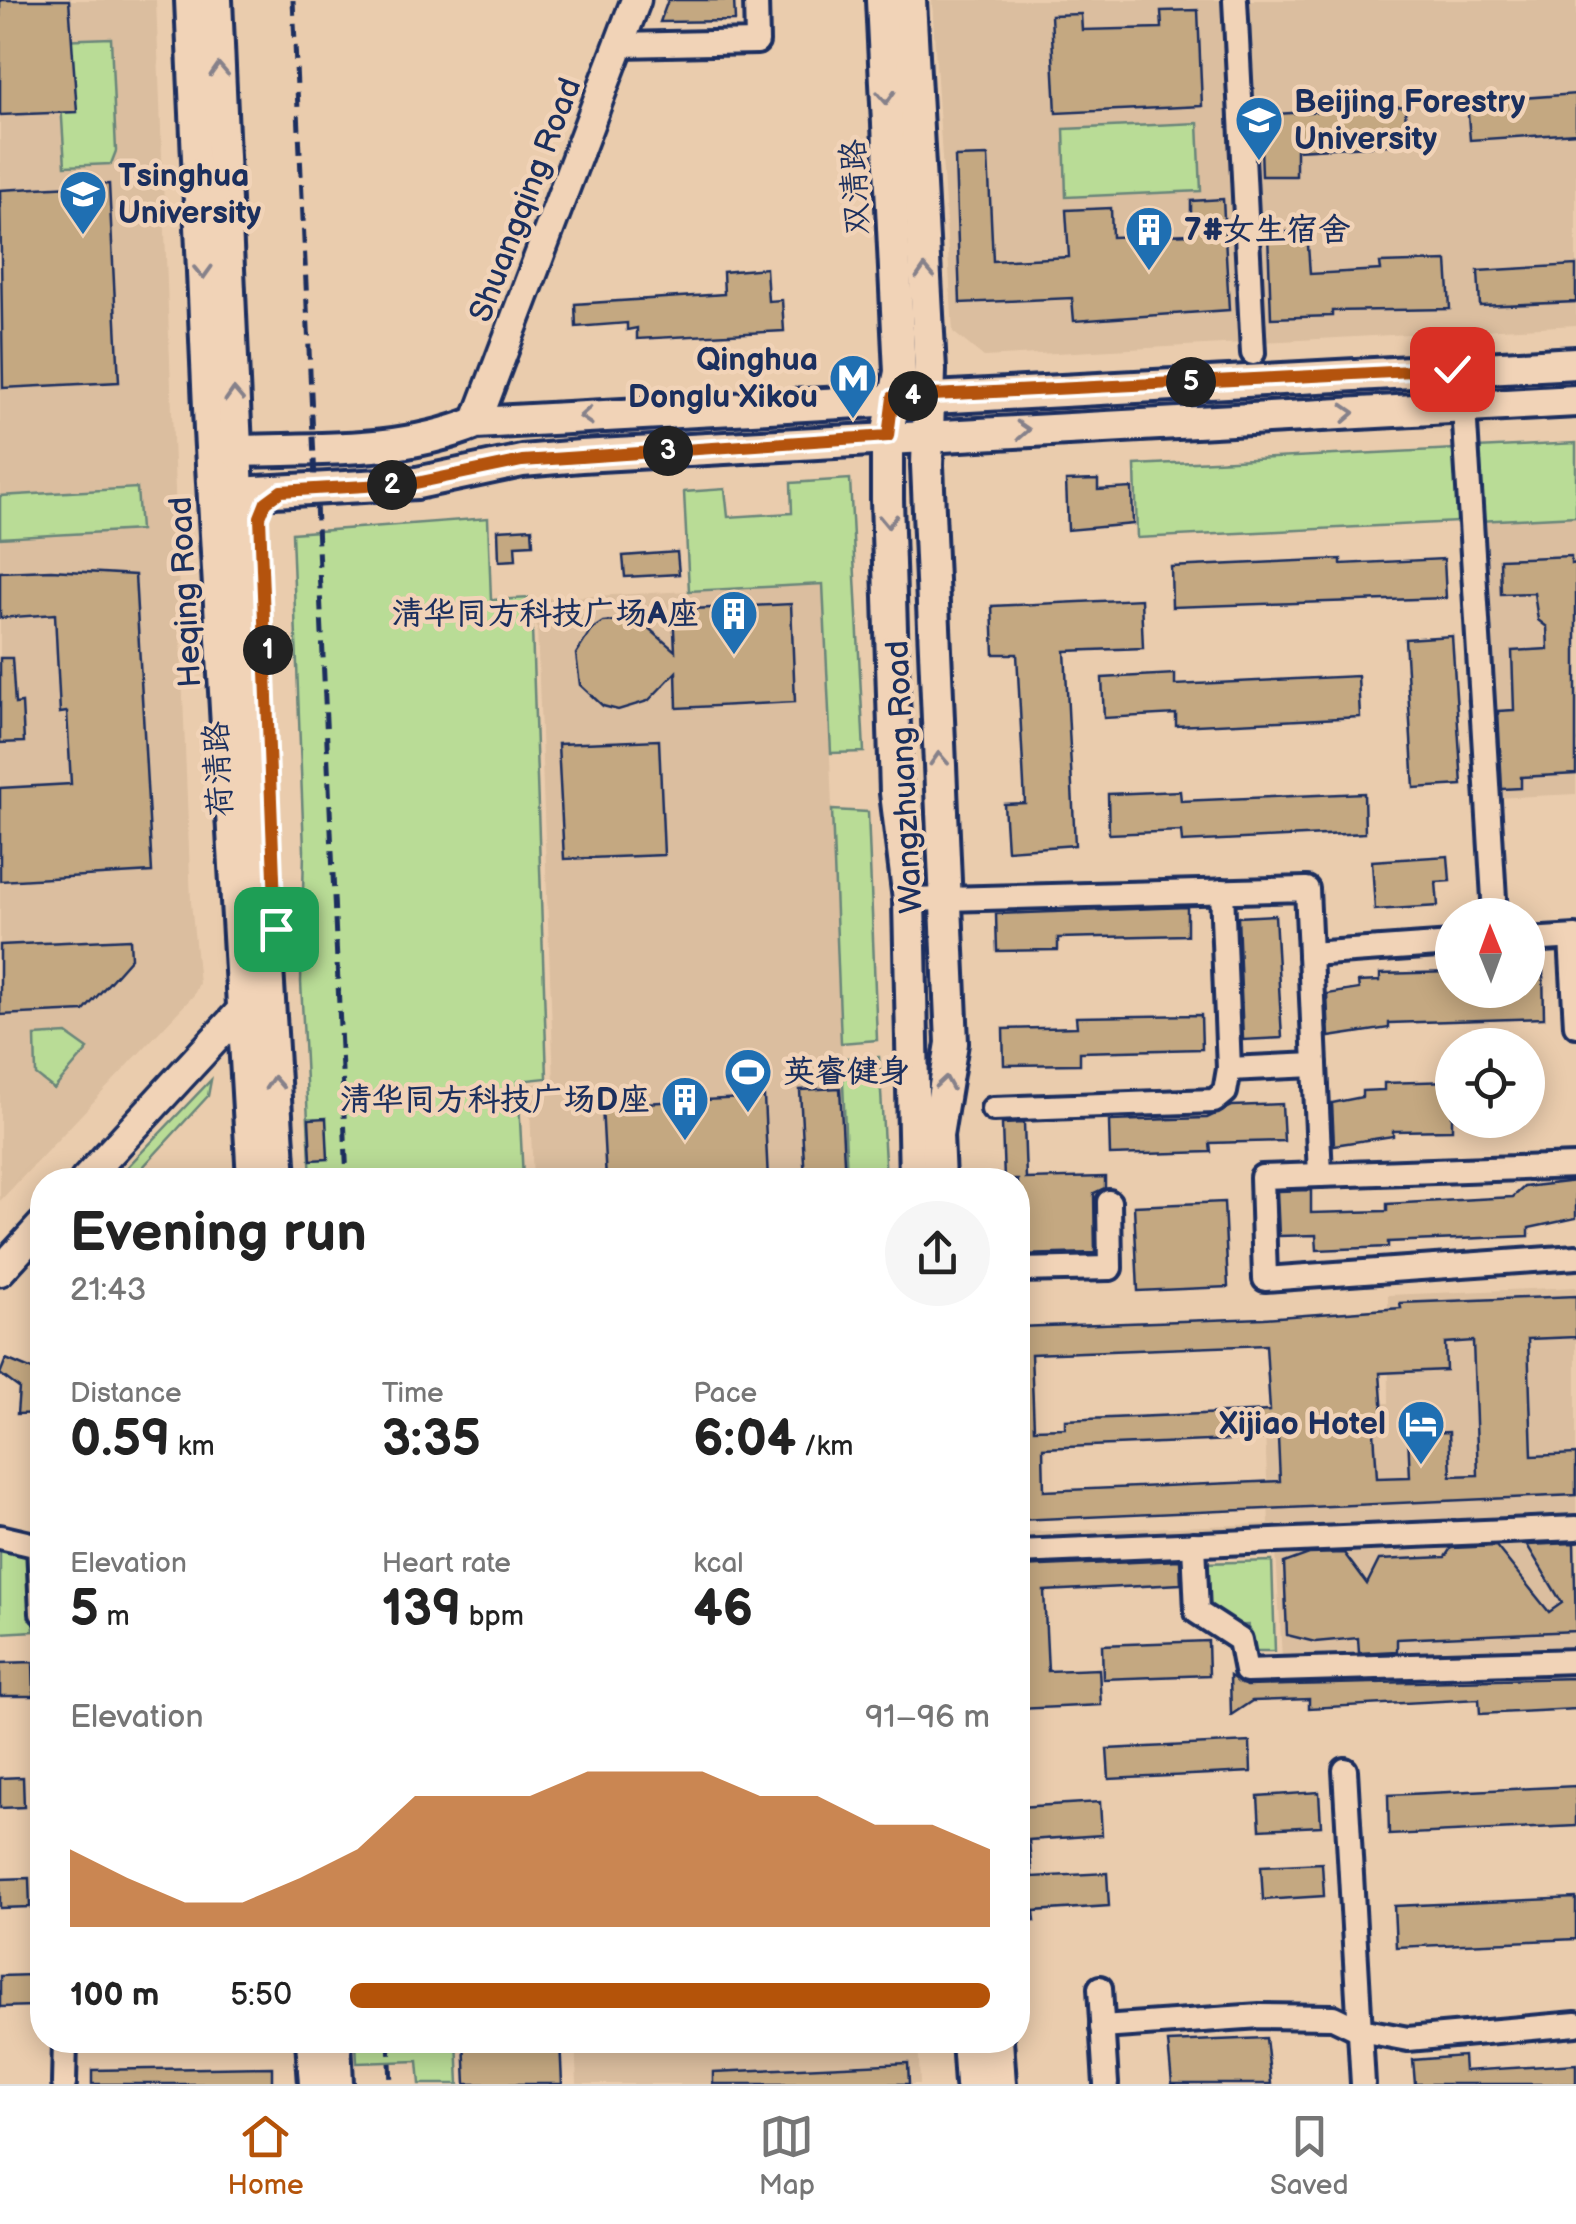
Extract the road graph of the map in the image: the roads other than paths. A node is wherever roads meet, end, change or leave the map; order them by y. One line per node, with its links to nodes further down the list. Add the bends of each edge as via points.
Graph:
1 (191, 0): 17 (main road, Heqing Road, one-way to 17)
2 (216, 0): 17 (main road, Heqing Road, one-way to 2)
3 (636, 0): 8 (street, Shuangqing Road)
4 (756, 0): 8 (street, via 757,42)
5 (882, 0): 11 (main road, 双清路, one-way to 11)
6 (910, 0): 11 (main road, 双清路, one-way to 6)
7 (1235, 0): 9 (street)
8 (621, 45): 14 (street, Shuangqing Road)
9 (1253, 353)
10 (1576, 363): 11 (main road)
11 (913, 383): 14 (main road, one-way to 14); 15 (main road, Wangzhuang Road); 16 (main road, Wangzhuang Road)
12 (1576, 401): 13 (main road)
13 (1464, 407): 15 (main road, one-way to 13); 22 (street)
14 (476, 423): 17 (main road, via 394,446)
15 (926, 435): 16 (main road); 21 (main road, Wangzhuang Road, one-way to 15)
16 (888, 436): 18 (main road, via 522,461 416,483); 23 (main road, Wangzhuang Road, one-way to 23, via 895,767)
17 (226, 462): 19 (main road); 29 (main road, Heqing Road)
18 (281, 491): 19 (main road); 28 (main road, via 260,517 276,929)
19 (238, 492): 28 (main road, 荷清路)
20 (1222, 892): 21 (street); 27 (street, via 1307,889); 32 (street)
21 (946, 898): 23 (street); 39 (main road, Wangzhuang Road, one-way to 21, via 937,1135 952,1043)
22 (1494, 898)
23 (909, 900): 38 (main road, Wangzhuang Road)
24 (1574, 938): 25 (street); 30 (street)
25 (1545, 939)
26 (1435, 945): 27 (street)
27 (1310, 954): 31 (street)
28 (268, 982): 29 (street); 37 (main road, one-way to 28)
29 (241, 1012): 35 (street); 36 (main road, Heqing Road)
30 (1576, 1025)
31 (1315, 1065): 32 (street); 40 (street)
32 (1229, 1069): 33 (street, via 1226,1092 1214,1102)
33 (993, 1109)
34 (1576, 1166): 40 (street)
35 (95, 1168)
36 (252, 1168)
37 (279, 1168)
38 (915, 1168)
39 (938, 1168)
40 (1320, 1175): 43 (street, via 1262,1178 1265,1279)
41 (1109, 1202): 44 (street, via 1110,1268)
42 (30, 1238): 45 (street)
43 (1576, 1257)
44 (1030, 1270)
45 (0, 1271)
46 (1576, 1528): 49 (street)
47 (0, 1538): 48 (street)
48 (30, 1544)
49 (1194, 1544): 50 (street); 51 (street, via 1197,1612 1240,1640 1246,1671)
50 (1030, 1551)
51 (1576, 1661)
52 (1345, 1770): 56 (street)
53 (1100, 1988): 55 (street)
54 (1576, 2024): 56 (street, via 1408,2038)
55 (1102, 2026): 56 (street, via 1334,2017); 67 (street)
56 (1360, 2030): 68 (street)
57 (65, 2053): 62 (street)
58 (313, 2053): 63 (main road)
59 (336, 2053): 64 (main road)
60 (969, 2053): 65 (main road)
61 (998, 2053): 66 (main road)
62 (64, 2084)
63 (315, 2084)
64 (337, 2084)
65 (971, 2084)
66 (1000, 2084)
67 (1106, 2084)
68 (1363, 2084)

